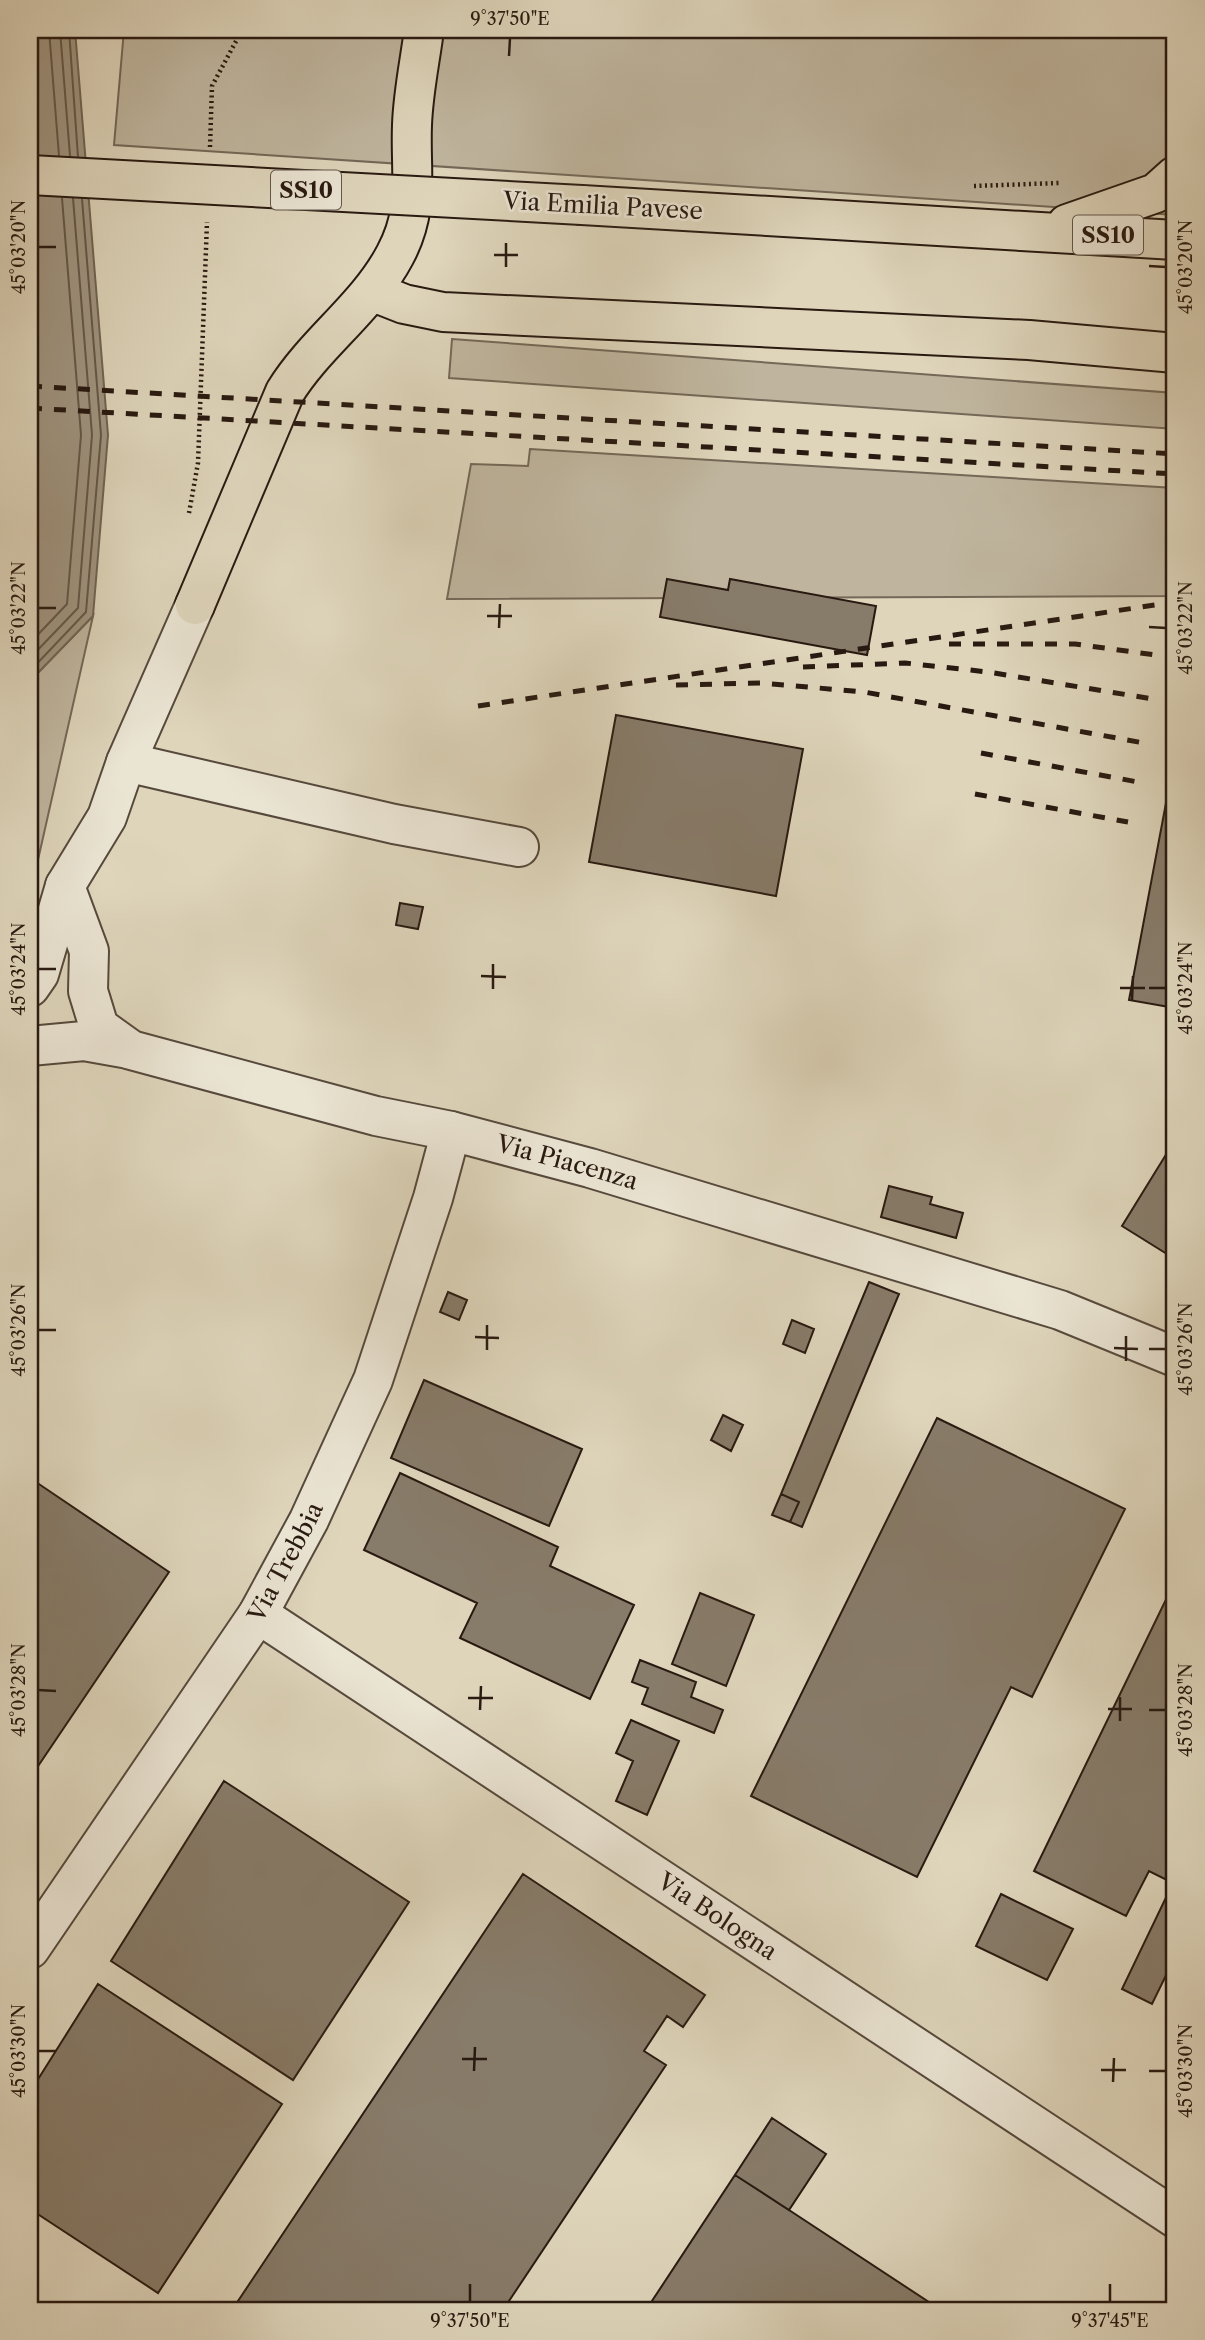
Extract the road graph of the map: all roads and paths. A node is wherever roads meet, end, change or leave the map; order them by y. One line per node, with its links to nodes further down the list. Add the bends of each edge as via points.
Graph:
1 (242, 30): 3 (path, via 212,86)
2 (424, 30): 11 (main road, via 412,124 414,200 395,255)
3 (209, 156)
4 (30, 175): 9 (main road, Via Emilia Pavese / SS10, bridge)
5 (1175, 176): 9 (main road, via 1156,193)
6 (1071, 182): 7 (path)
7 (960, 185)
8 (207, 212): 13 (path, via 198,463)
9 (1041, 231): 10 (main road, Via Emilia Pavese / SS10)
10 (1175, 240)
11 (371, 291): 12 (main road, via 443,312 1028,340); 14 (main road, via 299,370 285,392)
12 (1175, 353)
13 (188, 515)
14 (195, 605): 15 (street)
15 (126, 762): 16 (street, via 394,824); 17 (street, via 107,817)
16 (519, 847)
17 (65, 886): 18 (street, via 39,974); 20 (street, Via Piacenza, via 89,951 88,991 99,1027)
18 (30, 987)
19 (30, 1046): 20 (street, via 84,1041)
20 (131, 1050): 21 (street, Via Piacenza, via 376,1116)
21 (451, 1131): 22 (street, Via Piacenza, via 603,1171 934,1270 1060,1310); 23 (street, Via Trebbia, via 373,1380 309,1520)
22 (1175, 1357)
23 (258, 1614): 24 (street, Via Trebbia); 25 (street, Via Bologna)
24 (30, 1949)
25 (1175, 2218)

